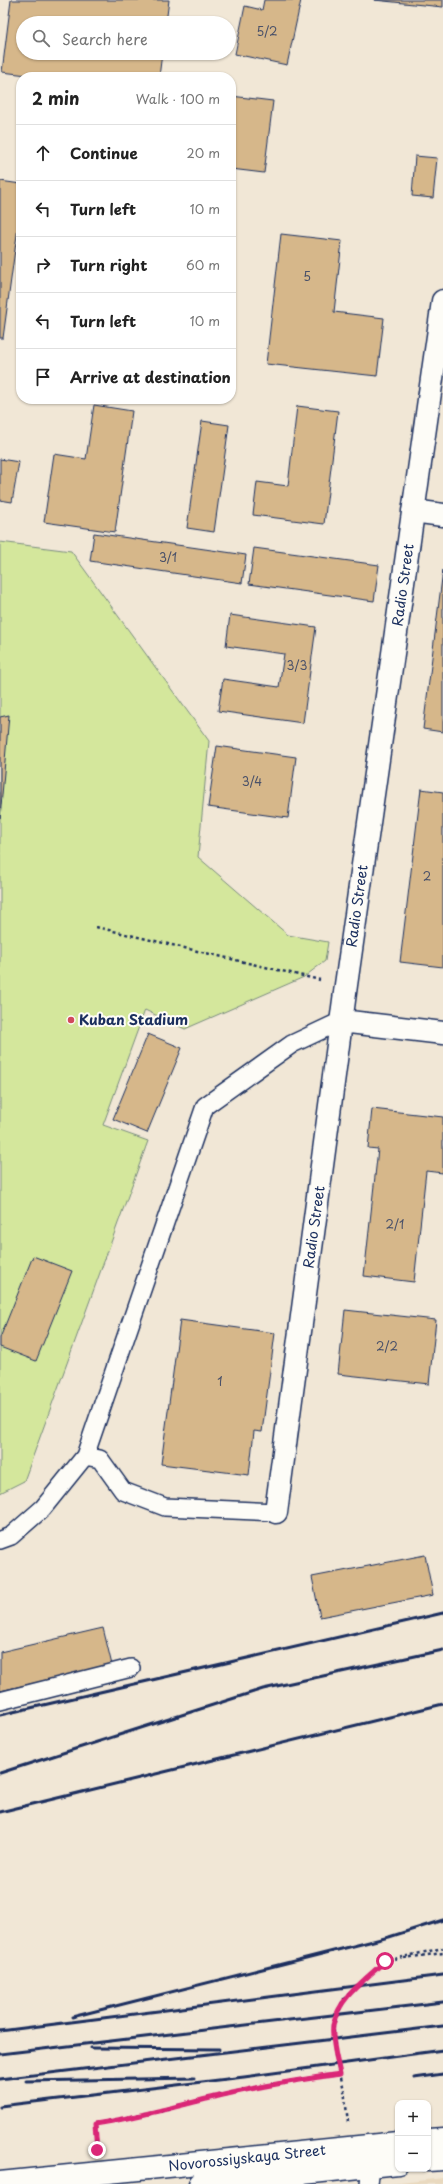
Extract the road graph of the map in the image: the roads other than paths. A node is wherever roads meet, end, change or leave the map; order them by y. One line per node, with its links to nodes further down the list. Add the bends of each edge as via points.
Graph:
1 (443, 300): 2 (street, Radio Street)
2 (413, 511): 3 (street); 4 (street, Radio Street)
3 (443, 514)
4 (341, 1021): 5 (street); 6 (lane, via 292,1044 205,1106); 7 (street, Radio Street)
5 (443, 1033)
6 (85, 1456): 7 (lane, via 100,1459 123,1491 165,1507); 8 (lane, via 43,1508 11,1536)
7 (276, 1512)
8 (0, 1540)
9 (131, 1668): 10 (lane)
10 (0, 1701)
11 (443, 2139): 12 (street)
12 (431, 2140)
13 (395, 2143): 18 (street, Novorossiyskaya Street)
14 (443, 2159): 15 (street)
15 (431, 2160)
16 (395, 2164): 17 (street, Novorossiyskaya Street)
17 (370, 2175): 19 (street, Novorossiyskaya Street)
18 (0, 2183)
19 (200, 2184)

